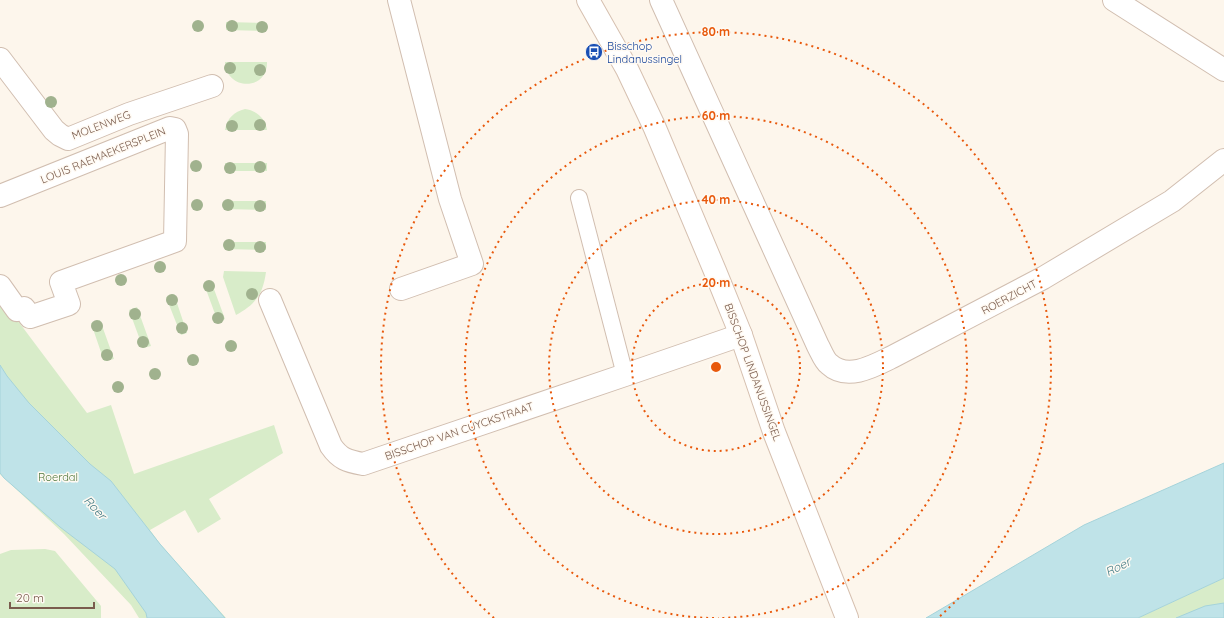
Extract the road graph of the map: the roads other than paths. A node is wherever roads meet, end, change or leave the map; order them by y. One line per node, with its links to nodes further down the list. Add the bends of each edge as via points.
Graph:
1 (399, 0): 12 (street, via 450,200 472,264)
2 (588, 0): 14 (street, BISSCHOP LINDANUSSINGEL, via 627,69 654,126)
3 (661, 0): 8 (street, ROERZICHT, via 827,363 835,369 858,371 869,368 1044,278 1172,201)
4 (1114, 0): 6 (street)
5 (0, 59): 7 (street, MOLENWEG, via 54,130 68,139 128,114)
6 (1224, 70)
7 (212, 86)
8 (1224, 160)
9 (0, 196): 11 (street, LOUIS RAEMAEKERSPLEIN, via 170,128 175,129 177,134 176,241 61,282 69,304 30,317 24,308 17,310)
10 (580, 198): 15 (lane)
11 (0, 286)
12 (401, 289)
13 (270, 300): 15 (street, BISSCHOP VAN CUYCKSTRAAT, via 331,446 348,462 363,464)
14 (741, 335): 15 (street, BISSCHOP VAN CUYCKSTRAAT); 16 (street, BISSCHOP LINDANUSSINGEL, via 774,432)
15 (626, 376)
16 (848, 618)

